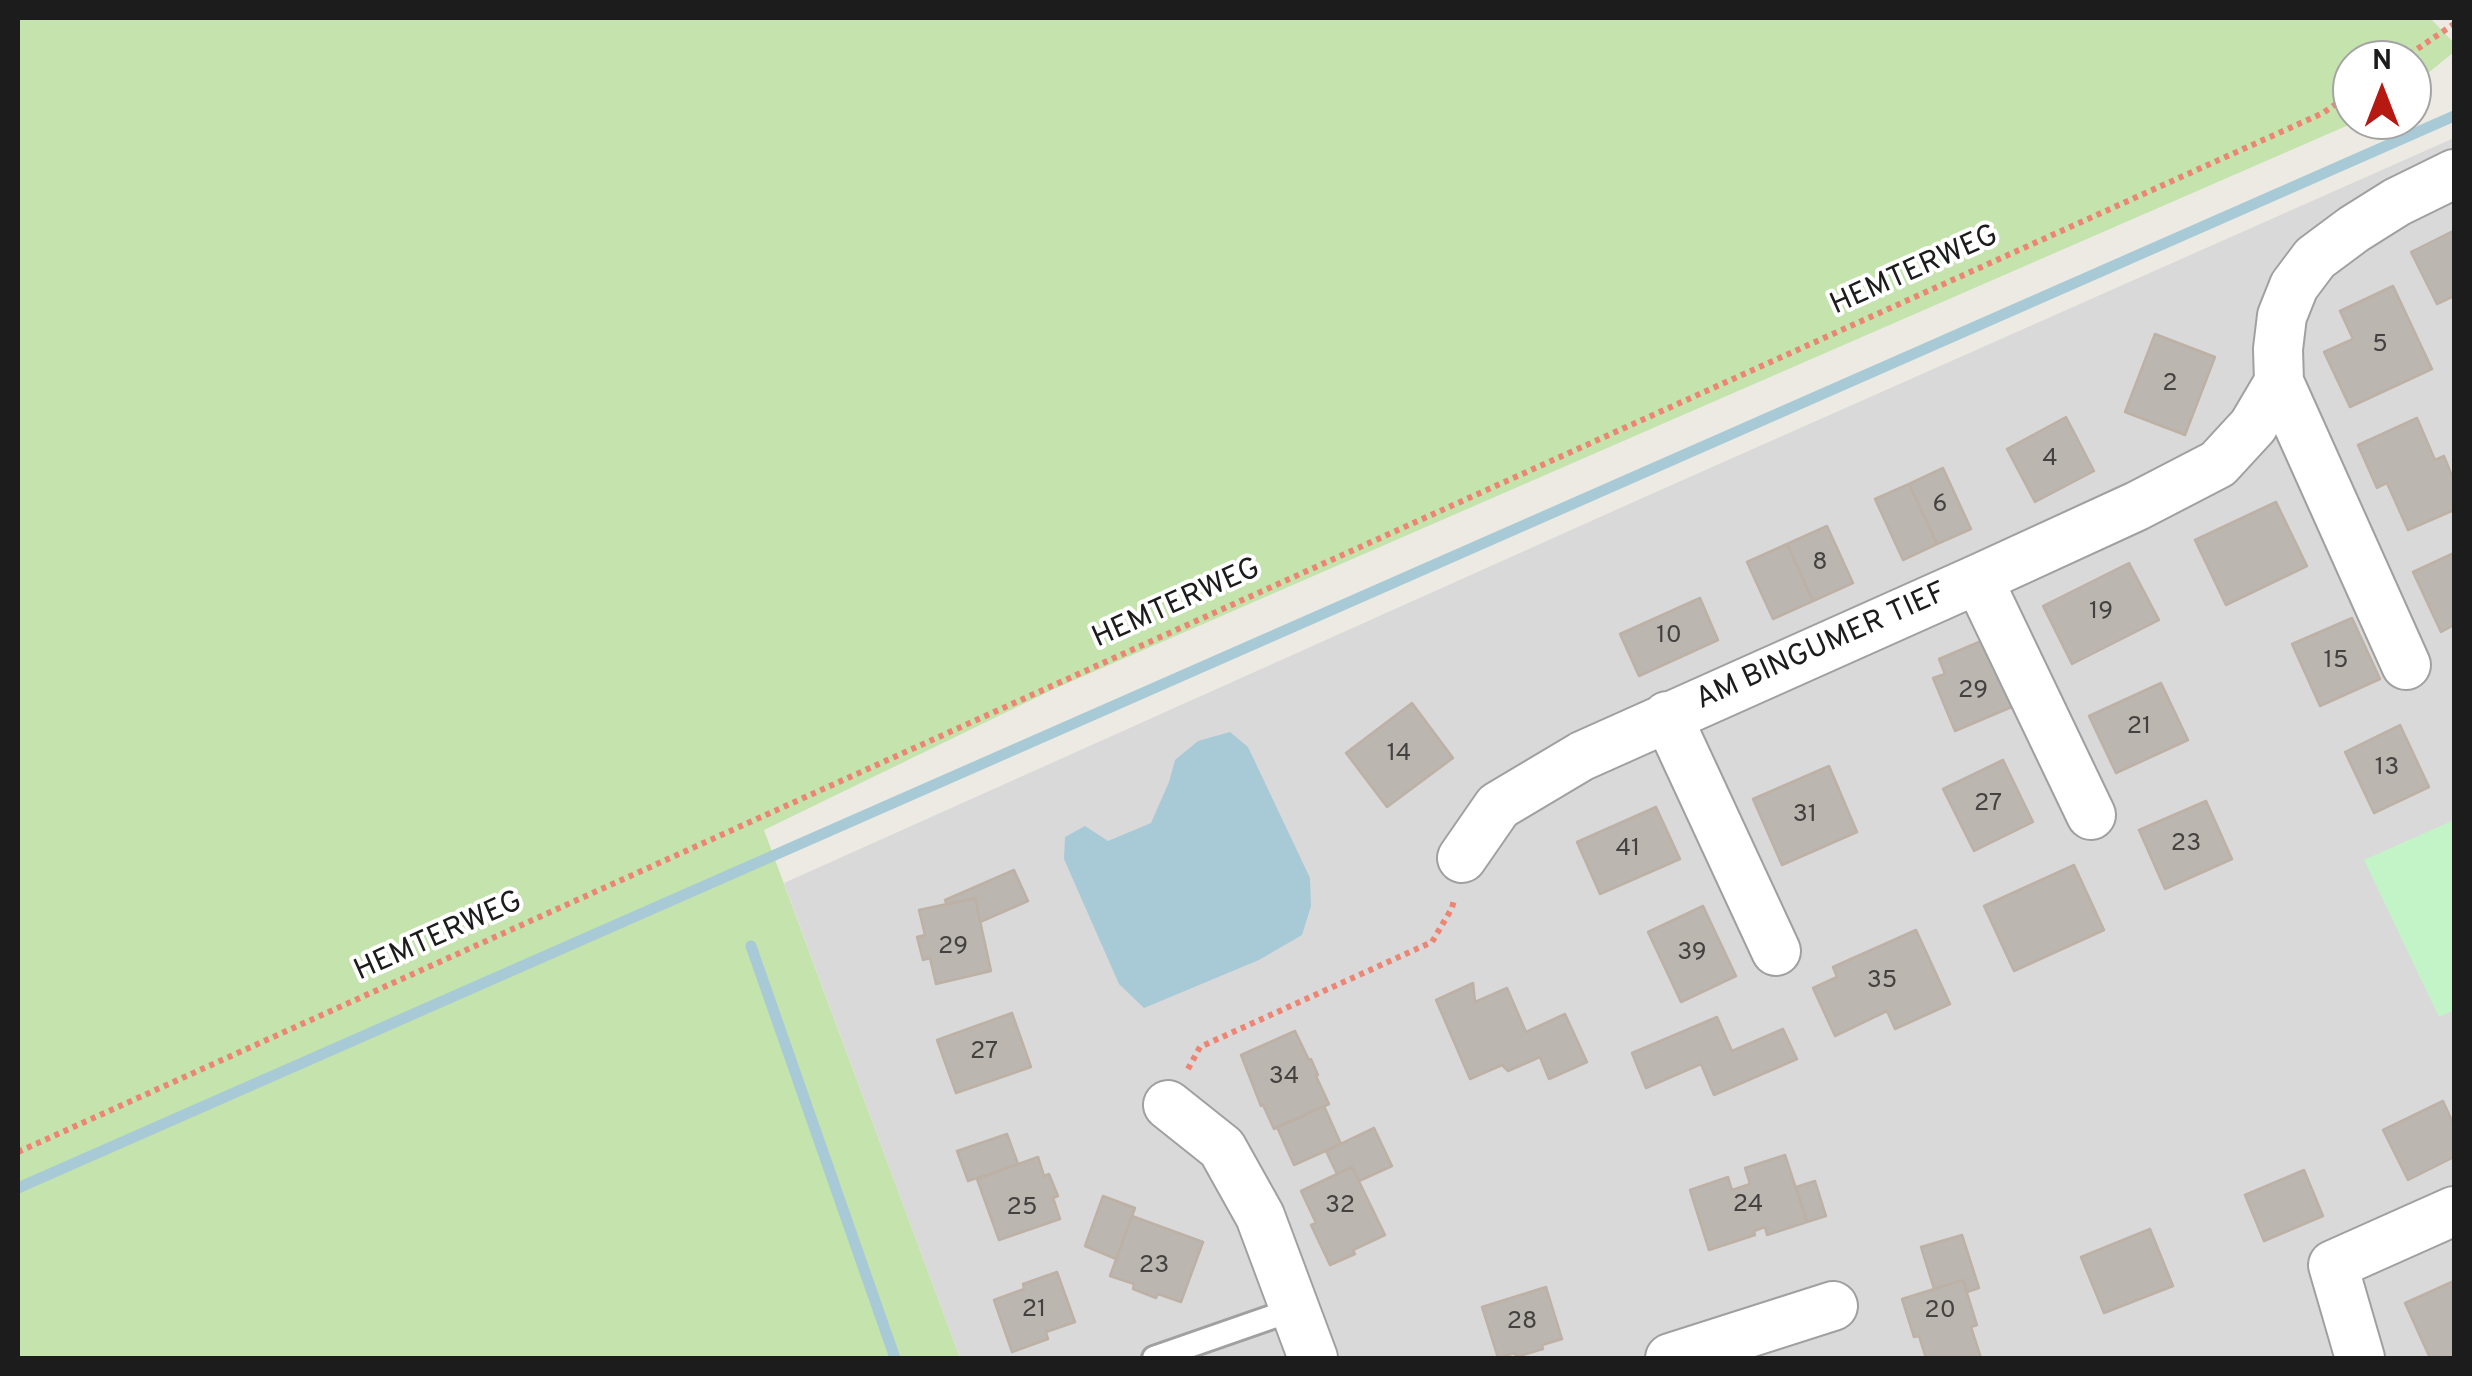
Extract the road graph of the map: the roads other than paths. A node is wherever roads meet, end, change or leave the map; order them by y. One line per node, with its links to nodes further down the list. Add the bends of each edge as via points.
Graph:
1 (2454, 174): 2 (street, AM BINGUMER TIEF, via 2397,202 2315,258 2282,316)
2 (2279, 382): 3 (street, AM BINGUMER TIEF, via 2253,426 2218,464); 4 (street, AM BINGUMER TIEF)
3 (1978, 579): 5 (street, AM BINGUMER TIEF); 6 (street, AM BINGUMER TIEF)
4 (2406, 665)
5 (1667, 716): 7 (street, AM BINGUMER TIEF, via 1498,806); 8 (street, AM BINGUMER TIEF)
6 (2090, 815)
7 (1462, 858)
8 (1776, 951)
9 (1168, 1105): 12 (street, via 1222,1148 1260,1216)
10 (2454, 1212): 16 (street, via 2333,1265)
11 (1833, 1306): 15 (street)
12 (1295, 1309): 13 (lane); 14 (street)
13 (1154, 1358)
14 (1313, 1358)
15 (1670, 1358)
16 (2360, 1358)

